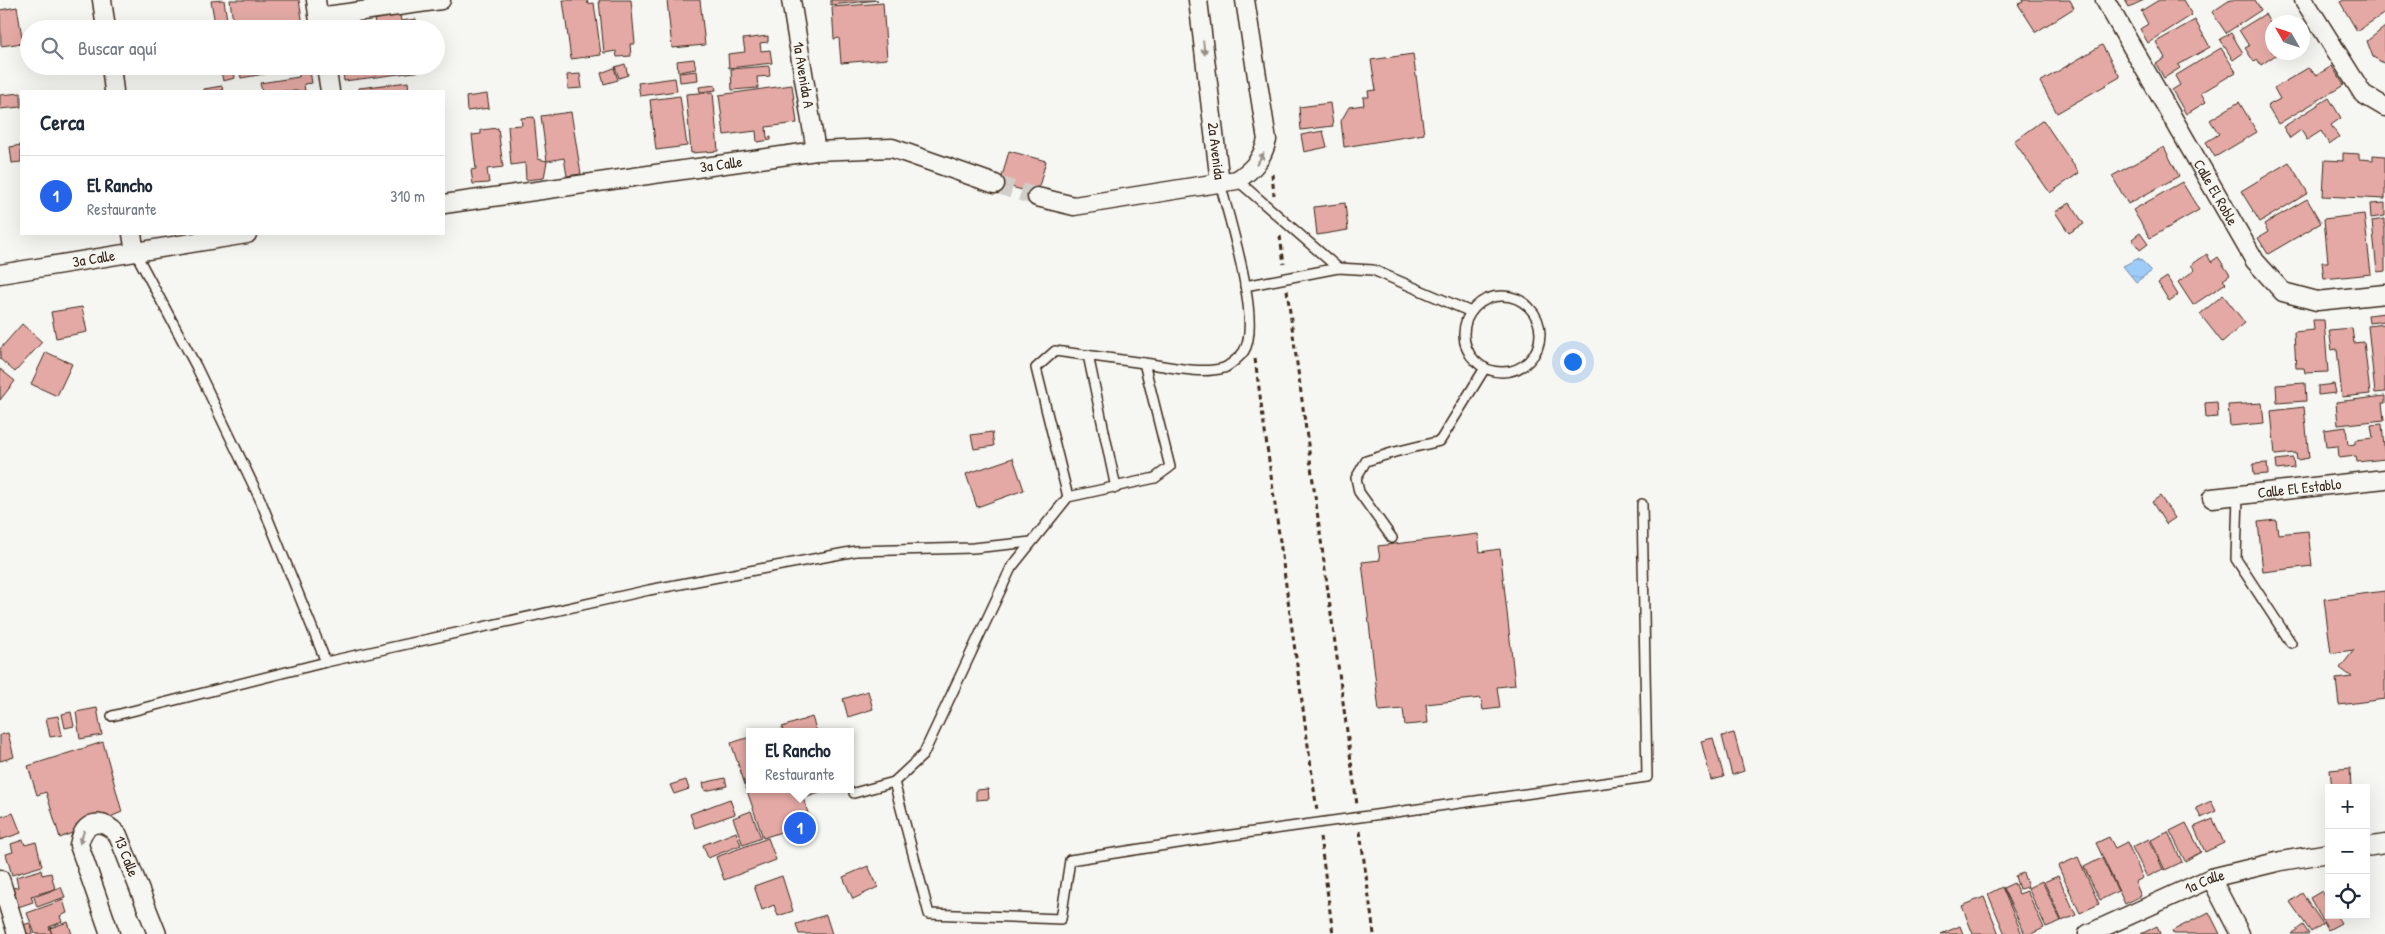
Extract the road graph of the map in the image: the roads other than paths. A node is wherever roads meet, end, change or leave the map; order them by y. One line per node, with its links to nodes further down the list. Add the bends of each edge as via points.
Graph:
1 (102, 0): 9 (street)
2 (441, 0): 8 (street)
3 (791, 0): 15 (street, 1a Avenida A)
4 (1198, 0): 16 (street, 2a Avenida, one-way to 16)
5 (1245, 0): 16 (street, 2a Avenida, one-way to 5, via 1252,171 1263,156 1267,140)
6 (2105, 0): 26 (street, Calle El Roble, via 2255,261 2283,292 2317,301)
7 (2304, 0): 14 (street, via 2363,94)
8 (318, 15)
9 (105, 20)
10 (112, 75): 12 (street)
11 (327, 75): 13 (street)
12 (114, 90)
13 (330, 90)
14 (2385, 107)
15 (816, 151): 17 (street, 3a Calle, via 892,148); 19 (street, 3a Calle)
16 (1229, 181): 18 (street, via 1074,206); 23 (lane); 25 (lane)
17 (995, 184)
18 (1037, 198)
19 (445, 204)
20 (132, 235): 22 (street)
21 (242, 235): 22 (street, 3a Calle)
22 (135, 252): 24 (street, 3a Calle); 40 (lane, via 196,366 260,499)
23 (1338, 268): 25 (lane); 27 (lane, via 1373,270)
24 (0, 274)
25 (1245, 286): 29 (lane, via 1250,327 1244,352 1225,368 1204,371)
26 (2385, 294)
27 (1471, 312): 30 (lane, via 1464,336 1474,360); 30 (lane, via 1491,298 1515,298 1534,312 1539,324 1538,347 1532,358 1510,371 1497,372)
28 (1088, 355): 29 (lane); 32 (lane); 34 (lane, via 1055,351 1036,368)
29 (1144, 363): 32 (lane, via 1170,467 1156,478)
30 (1485, 368): 37 (lane, via 1440,442 1366,461 1356,478 1359,492)
31 (2385, 479): 33 (street, Calle El Establo)
32 (1116, 488): 34 (lane)
33 (2238, 495): 35 (street, Calle El Establo); 39 (lane, via 2236,559)
34 (1068, 497): 38 (lane)
35 (2212, 498)
36 (1642, 504): 42 (lane, via 1647,777 1070,860 1062,919 929,914)
37 (1392, 538)
38 (1031, 542): 40 (lane, via 973,548 856,551 649,590); 42 (lane, via 1010,568 923,755)
39 (2291, 644)
40 (326, 662): 41 (lane)
41 (112, 716)
42 (894, 782): 43 (lane)
43 (854, 793)
44 (2325, 854): 45 (street, 1a Calle)
45 (2211, 878): 50 (street, 1a Calle); 51 (street)
46 (0, 879): 47 (street)
47 (17, 934)
48 (110, 934): 49 (street, 13 Calle, one-way to 48, via 118,835 106,824 96,824 85,828 79,845)
49 (157, 934)
50 (2088, 934)
51 (2240, 934)

